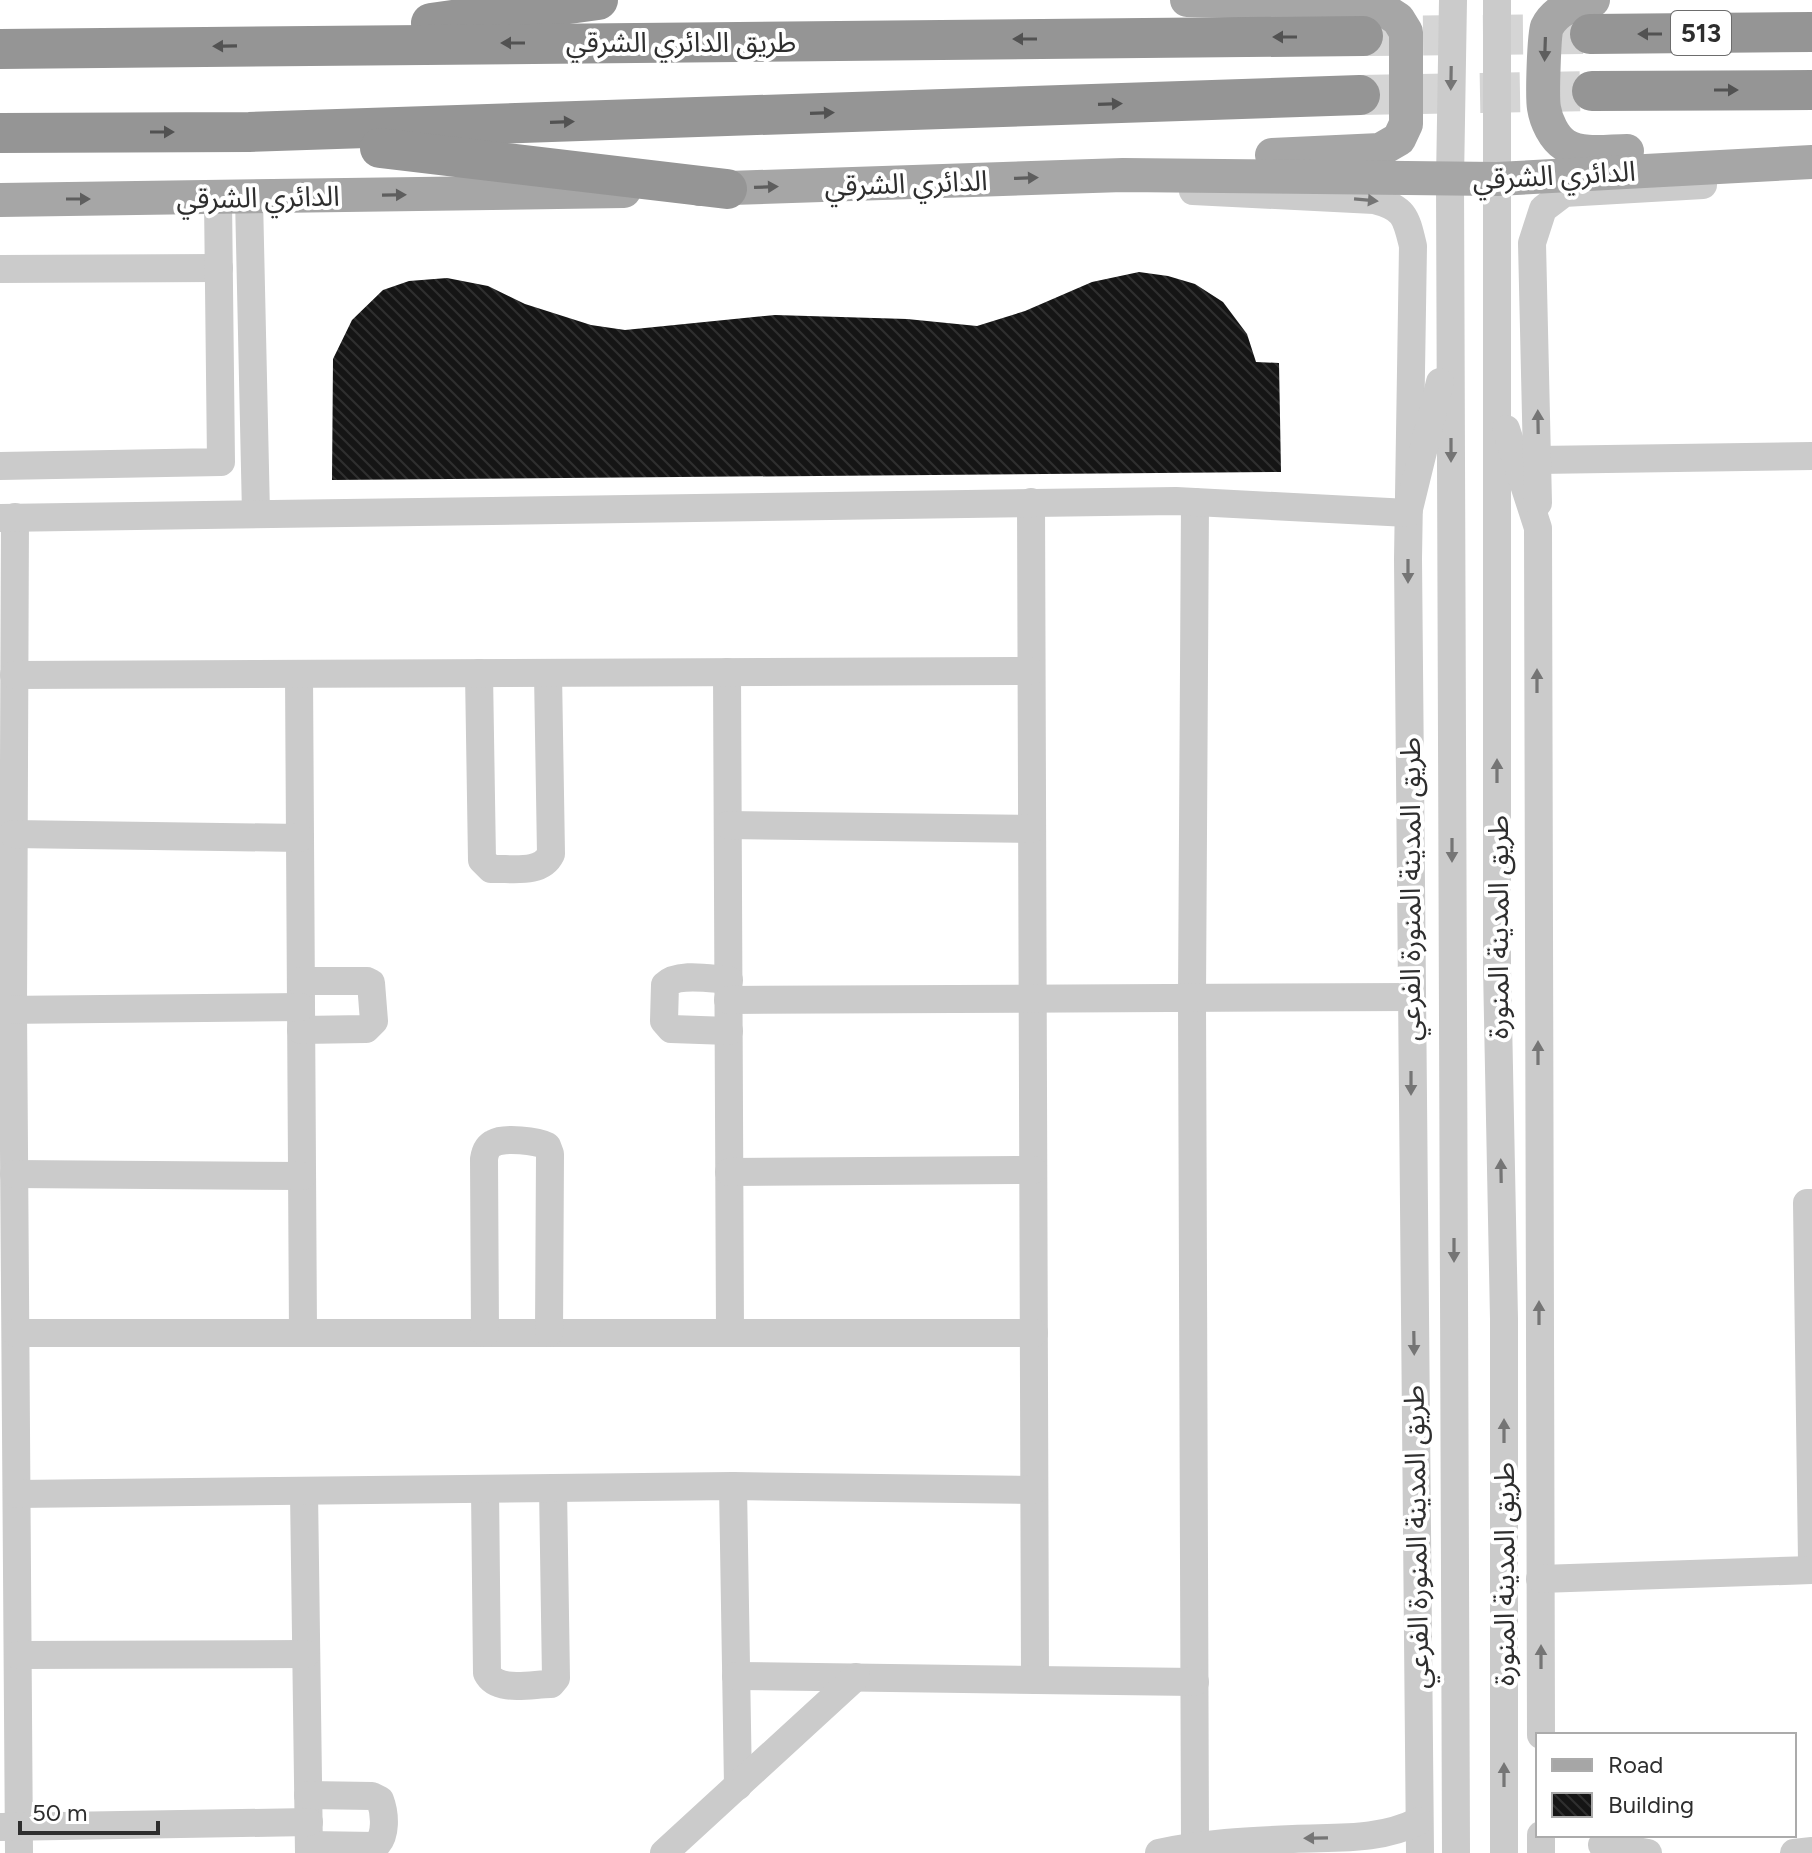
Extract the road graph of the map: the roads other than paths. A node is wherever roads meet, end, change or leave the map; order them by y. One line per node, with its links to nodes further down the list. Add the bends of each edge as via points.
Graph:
1 (598, 0): 8 (highway)
2 (1187, 0): 16 (main road, via 1375,4 1398,19 1406,32 1406,124 1399,139 1380,150 1175,158)
3 (1453, 0): 18 (street, طريق المدينة المنورة, one-way to 18)
4 (1497, 0): 17 (street, طريق المدينة المنورة)
5 (1591, 17): 6 (highway, 513, one-way to 5); 15 (main road, one-way to 15, via 1574,3 1546,30 1544,109 1553,134 1566,146 1587,152 1757,148)
6 (1812, 32)
7 (1363, 36): 8 (highway, طريق الدائري الشرقي, one-way to 8)
8 (270, 45): 9 (highway, طريق الدائري الشرقي, one-way to 9)
9 (0, 49)
10 (1812, 90): 11 (highway, 513, one-way to 10)
11 (1592, 91)
12 (1360, 95): 13 (highway, one-way to 12)
13 (249, 132): 14 (highway, one-way to 13); 19 (highway)
14 (0, 133)
15 (1812, 162): 17 (main road, الدائري الشرقي); 27 (street, one-way to 15, via 1532,243 1543,209 1564,193 1764,181)
16 (1123, 175): 18 (main road, الدائري الشرقي); 19 (main road, الدائري الشرقي, one-way to 16); 31 (street, طريق المدينة المنورة الفرعي, one-way to 31, via 1173,190 1374,200 1404,214 1413,259)
17 (1497, 179): 18 (main road, الدائري الشرقي); 25 (street, طريق المدينة المنورة)
18 (1450, 180): 24 (street, طريق المدينة المنورة)
19 (727, 189): 20 (main road, الدائري الشرقي, one-way to 19)
20 (234, 198): 21 (main road, الدائري الشرقي, one-way to 20); 22 (street); 32 (street)
21 (0, 200)
22 (219, 268): 23 (street); 28 (street, via 221,462)
23 (0, 269)
24 (1450, 339): 31 (street); 48 (street, طريق المدينة المنورة, one-way to 48)
25 (1497, 401): 34 (street); 47 (street, طريق المدينة المنورة, one-way to 25)
26 (1812, 456): 27 (street)
27 (1538, 460): 34 (street)
28 (0, 466)
29 (1031, 502): 30 (street); 32 (street); 35 (street)
30 (1195, 502): 31 (street); 52 (street)
31 (1408, 513): 42 (street, طريق المدينة المنورة الفرعي, one-way to 42)
32 (256, 514): 33 (street)
33 (7, 518): 40 (street)
34 (1538, 528): 46 (street, one-way to 34)
35 (1031, 671): 36 (street); 43 (street)
36 (727, 672): 38 (street); 41 (street)
37 (479, 673): 38 (street); 38 (street, via 482,860 491,869 540,868 551,854); 39 (street)
38 (548, 673)
39 (299, 674): 40 (street); 45 (street)
40 (14, 675): 44 (street)
41 (728, 825): 43 (street); 49 (street)
42 (1410, 827): 48 (street); 50 (street, طريق المدينة المنورة الفرعي)
43 (1032, 829): 51 (street)
44 (13, 834): 45 (street); 54 (street)
45 (300, 838): 53 (street)
46 (1537, 850): 47 (street); 69 (street, one-way to 46)
47 (1497, 968): 61 (street, طريق المدينة المنورة, one-way to 47)
48 (1453, 973): 62 (street, طريق المدينة المنورة, one-way to 62)
49 (729, 990): 51 (street); 55 (street); 55 (street, via 678,978 668,981 664,1021 671,1029)
50 (1412, 997): 52 (street); 70 (street, طريق المدينة المنورة الفرعي, one-way to 70)
51 (1032, 998): 52 (street); 56 (street)
52 (1192, 998): 85 (street)
53 (301, 1006): 54 (street); 59 (street)
54 (6, 1010): 58 (street)
55 (729, 1031): 57 (street)
56 (1033, 1170): 57 (street); 68 (street)
57 (729, 1172): 67 (street)
58 (14, 1174): 59 (street); 63 (street)
59 (302, 1176): 64 (street)
60 (1812, 1203): 77 (street, via 1807,1203)
61 (1504, 1319): 69 (street); 101 (street, طريق المدينة المنورة, one-way to 61)
62 (1454, 1327): 70 (street); 87 (street, طريق المدينة المنورة)
63 (16, 1333): 64 (street); 76 (street)
64 (303, 1333): 65 (street)
65 (485, 1333): 66 (street); 66 (street, via 484,1159 492,1143 500,1141 538,1141 550,1154)
66 (549, 1333): 67 (street)
67 (730, 1333): 68 (street)
68 (1034, 1333): 74 (street)
69 (1539, 1404): 79 (street)
70 (1415, 1410): 89 (street, طريق المدينة المنورة الفرعي)
71 (733, 1486): 72 (street); 74 (street); 82 (street)
72 (553, 1488): 73 (street); 73 (street, via 556,1678 551,1684 499,1685 487,1673)
73 (485, 1489): 75 (street)
74 (1034, 1490): 84 (street)
75 (304, 1491): 76 (street); 80 (street)
76 (17, 1494): 81 (street)
77 (1812, 1562)
78 (1812, 1570): 79 (street)
79 (1540, 1579): 86 (street, one-way to 79)
80 (306, 1654): 81 (street); 91 (street)
81 (18, 1655): 92 (street)
82 (736, 1676): 83 (street); 88 (street)
83 (856, 1677): 84 (street); 88 (street)
84 (1035, 1680): 85 (street)
85 (1195, 1682): 94 (street)
86 (1541, 1733)
87 (1456, 1751): 89 (street); 100 (street, طريق المدينة المنورة)
88 (738, 1786): 97 (street)
89 (1420, 1791): 90 (street, طريق المدينة المنورة الفرعي)
90 (1419, 1821): 95 (street); 99 (street, طريق المدينة المنورة الفرعي)
91 (309, 1829): 92 (street)
92 (12, 1835)
93 (1598, 1844): 102 (street)
94 (1195, 1845): 95 (street, one-way to 94); 98 (street)
95 (1362, 1845)
96 (1812, 1851): 103 (street)
97 (664, 1853)
98 (1159, 1853)
99 (1420, 1853)
100 (1456, 1853)
101 (1504, 1853)
102 (1648, 1853)
103 (1794, 1853)

